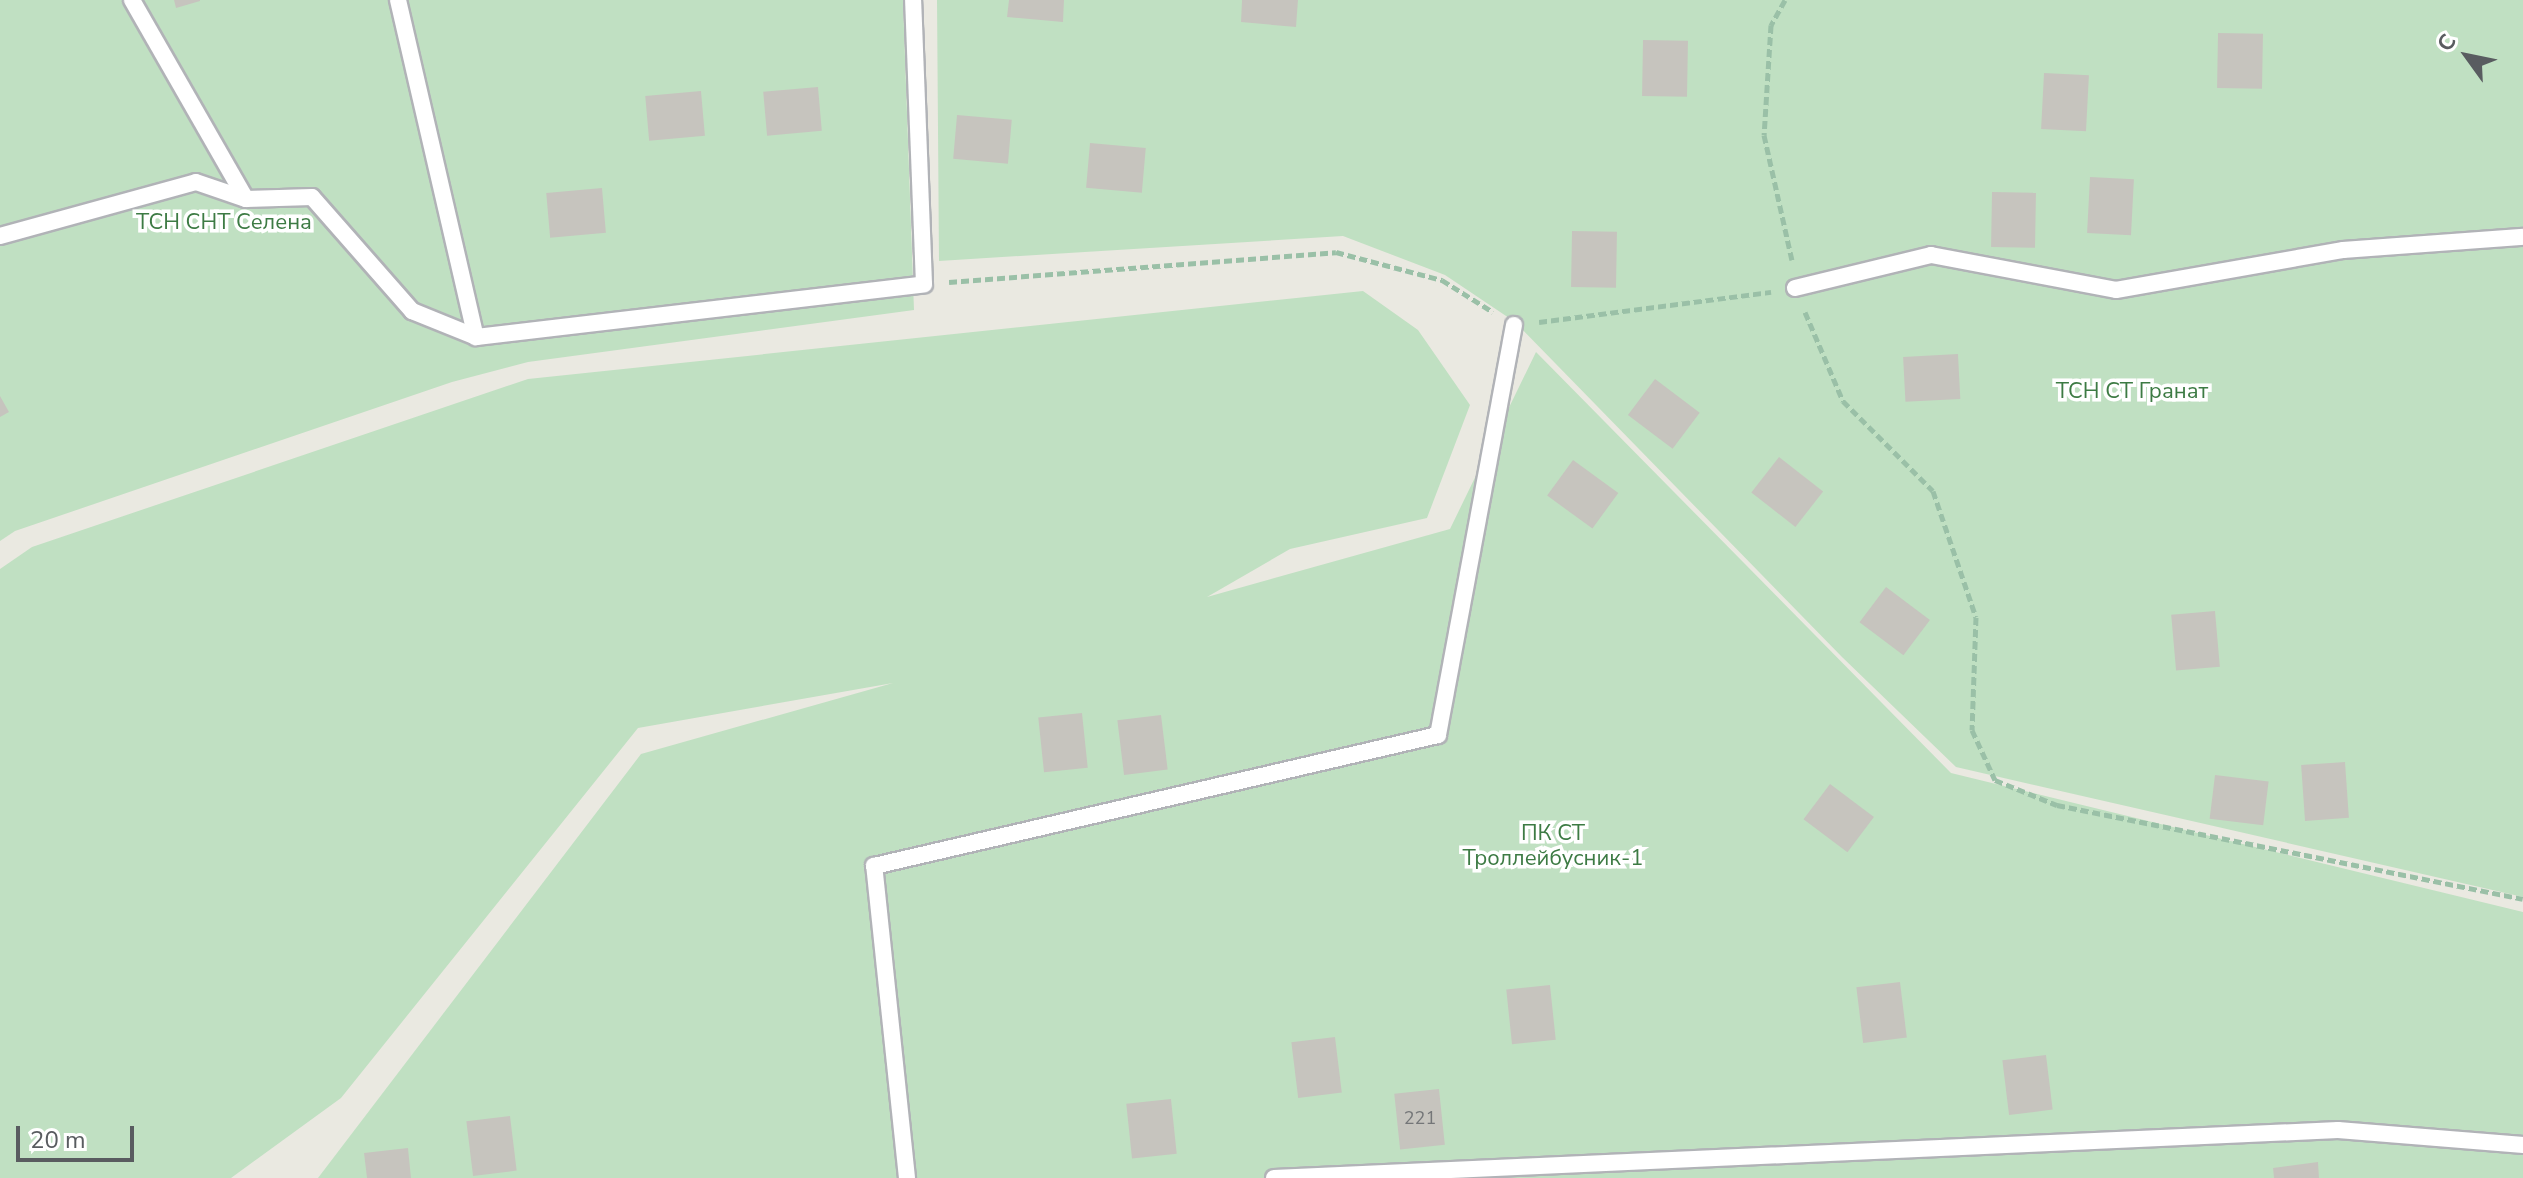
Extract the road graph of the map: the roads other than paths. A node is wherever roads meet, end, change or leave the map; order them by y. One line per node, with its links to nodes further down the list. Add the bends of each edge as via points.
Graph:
1 (132, 0): 4 (lane)
2 (398, 0): 9 (lane)
3 (913, 0): 9 (lane, via 924,284)
4 (246, 199): 5 (lane, via 196,182); 9 (lane, via 312,197 412,311)
5 (0, 236)
6 (2523, 237): 7 (lane, via 2344,250 2116,290 1931,255)
7 (1795, 288)
8 (1514, 325): 11 (lane, via 1438,735 874,866)
9 (476, 337)
10 (2523, 1145): 12 (lane, via 2338,1130)
11 (907, 1178)
12 (1274, 1178)

